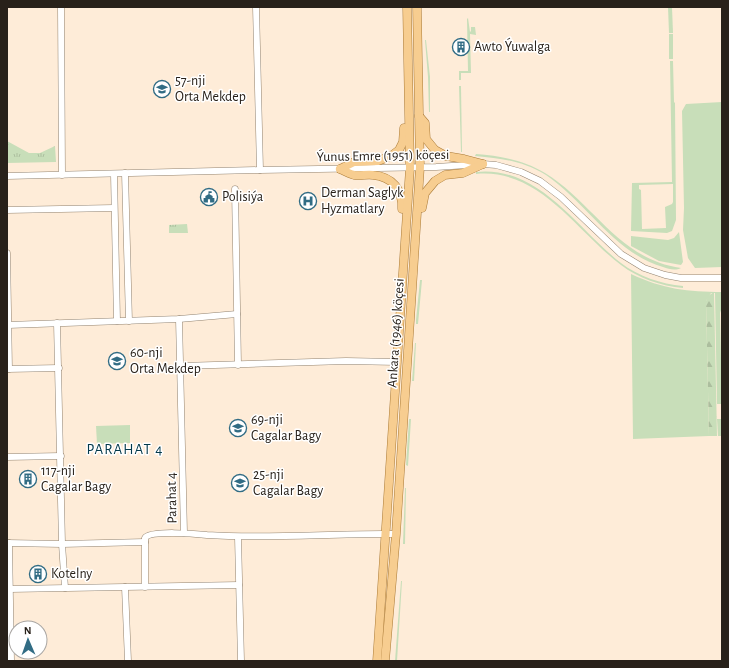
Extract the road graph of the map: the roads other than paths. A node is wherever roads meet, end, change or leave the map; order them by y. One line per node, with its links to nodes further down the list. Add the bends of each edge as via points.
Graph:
1 (61, 7): 14 (street)
2 (256, 7): 11 (street)
3 (407, 7): 5 (main road, Ankara (1946) köçesi)
4 (417, 7): 6 (main road, Ankara (1946) köçesi)
5 (410, 116): 9 (main road, Ankara (1946) köçesi); 10 (main road, via 404,122 403,142 395,153 378,161 354,162)
6 (419, 116): 7 (main road, via 425,123 426,139 435,150 449,157); 8 (main road, Ankara (1946) köçesi)
7 (483, 164): 8 (street, Ýunus Emre (1951) köçesi); 20 (main road, via 463,173 445,175 433,183 424,196 421,219); 22 (street, Ýunus Emre (1951) köçesi, via 513,169 540,181 561,197 621,254 644,268 681,278)
8 (420, 167): 9 (street, Ýunus Emre (1951) köçesi); 20 (main road, Ankara (1946) köçesi)
9 (410, 168): 10 (street, Ýunus Emre (1951) köçesi); 19 (main road, Ankara (1946) köçesi)
10 (340, 169): 11 (street, Ýunus Emre (1951) köçesi); 19 (main road, via 354,175 380,176 393,182 402,196 402,218)
11 (260, 170): 12 (street, Ýunus Emre (1951) köçesi)
12 (125, 173): 13 (street, Ýunus Emre (1951) köçesi); 26 (street)
13 (114, 174): 14 (street, Ýunus Emre (1951) köçesi); 17 (street)
14 (62, 175): 15 (street, Ýunus Emre (1951) köçesi)
15 (7, 176)
16 (235, 189): 23 (street)
17 (114, 208): 18 (street); 25 (street)
18 (7, 210)
19 (406, 227): 29 (main road, Ankara (1946) köçesi)
20 (416, 227): 38 (main road, Ankara (1946) köçesi)
21 (7, 253): 28 (street)
22 (722, 278)
23 (237, 314): 24 (street); 30 (street)
24 (179, 319): 26 (street); 31 (street, Parahat 4)
25 (117, 321): 26 (street); 27 (street)
26 (129, 321)
27 (58, 323): 28 (street); 32 (street)
28 (8, 325): 33 (street)
29 (397, 362): 30 (street); 37 (main road, Ankara (1946) köçesi)
30 (238, 365): 31 (street)
31 (181, 366): 36 (street, Parahat 4)
32 (59, 368): 33 (street); 34 (street)
33 (8, 369)
34 (61, 456): 35 (street); 42 (street)
35 (7, 457)
36 (184, 533): 39 (street, Parahat 4); 40 (street, Parahat 4, via 150,534 146,536)
37 (384, 534): 38 (street, Parahat 4); 39 (street, Parahat 4); 51 (main road, Ankara (1946) köçesi)
38 (396, 534): 52 (main road, Ankara (1946) köçesi)
39 (238, 537): 43 (street)
40 (145, 542): 42 (street, Parahat 4); 45 (street)
41 (8, 543): 42 (street, Parahat 4); 47 (street, Parahat 4)
42 (62, 544): 46 (street)
43 (239, 585): 45 (street); 50 (street)
44 (126, 587): 45 (street); 46 (street); 49 (street)
45 (145, 587)
46 (65, 588): 47 (street)
47 (10, 589): 48 (street, Parahat 4)
48 (11, 661)
49 (128, 661)
50 (240, 661)
51 (376, 661)
52 (385, 661)

